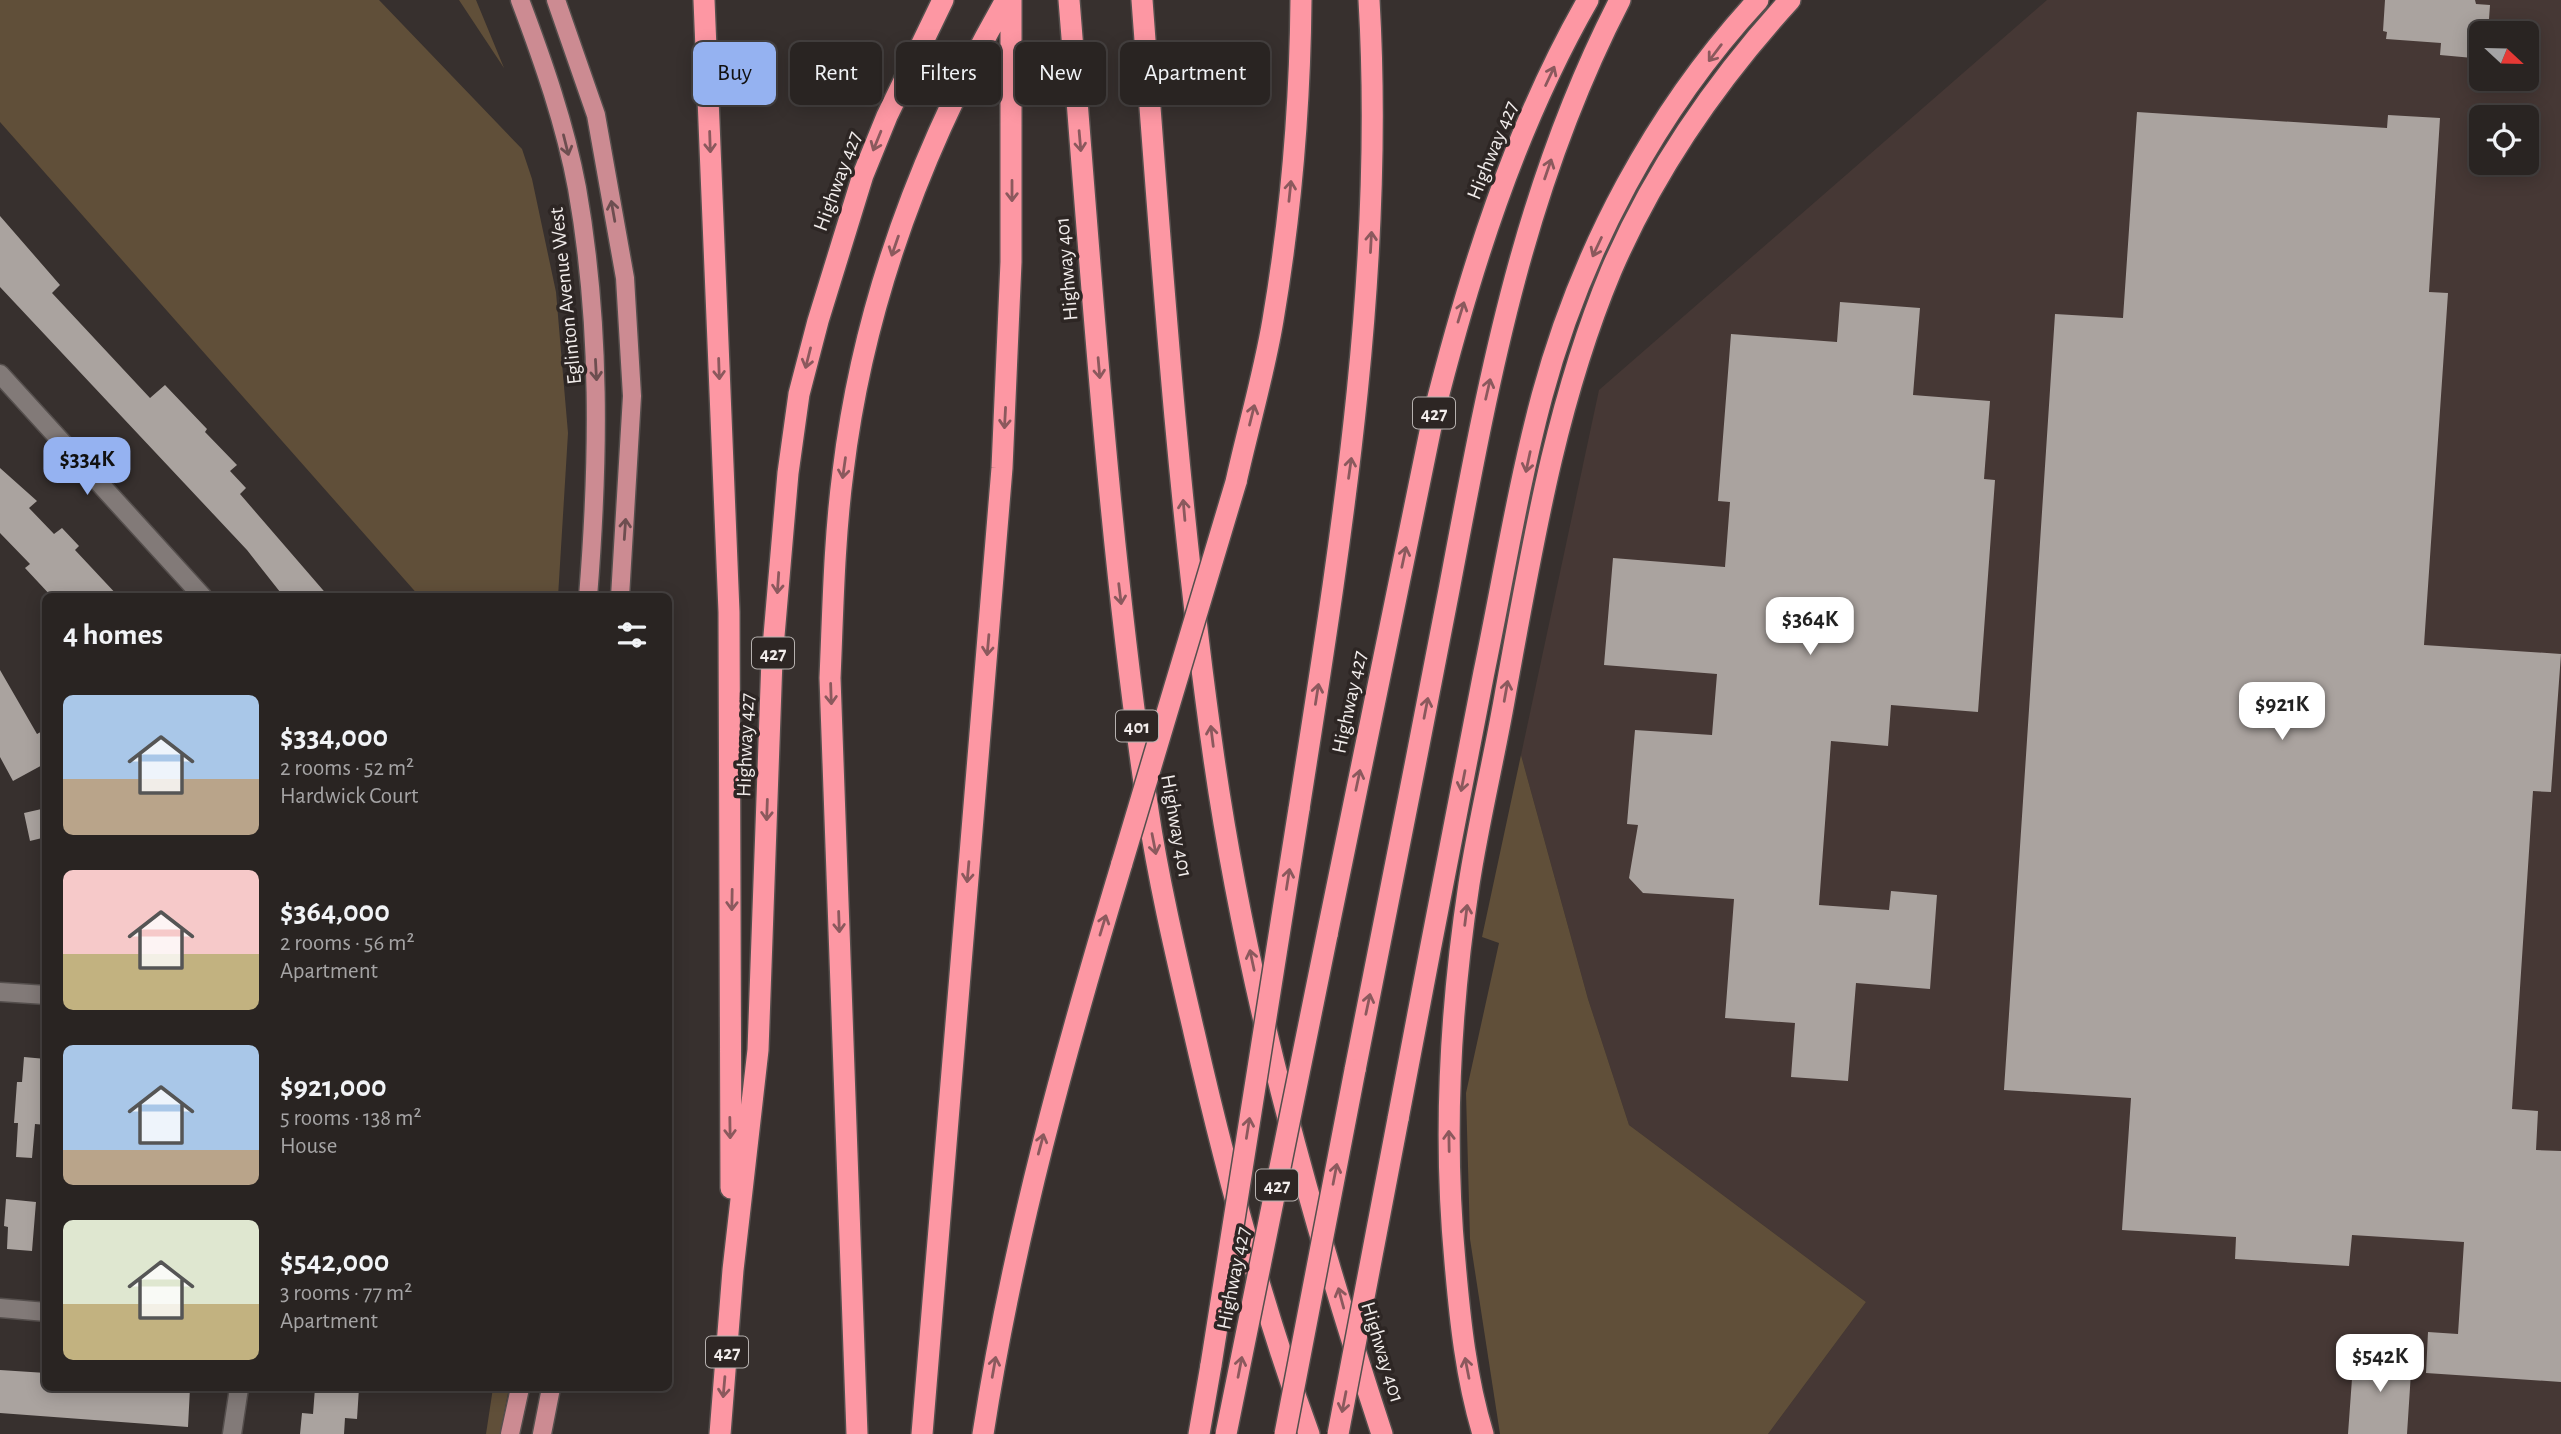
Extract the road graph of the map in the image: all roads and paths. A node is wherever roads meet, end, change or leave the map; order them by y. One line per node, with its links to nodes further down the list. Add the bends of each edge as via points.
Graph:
1 (520, 0): 16 (main road, Eglinton Avenue West, one-way to 16, via 549,78 577,187 592,307 597,408)
2 (556, 0): 17 (main road, one-way to 2, via 632,396 625,278 596,115)
3 (704, 0): 20 (highway, one-way to 20, via 729,612)
4 (943, 0): 20 (highway, Highway 427 / 427, one-way to 20, via 868,163 814,333 795,421 772,659 758,1050)
5 (1009, 0): 30 (highway, one-way to 30, via 948,110 917,182 861,364 843,472 834,576 832,745); 31 (highway, one-way to 31, via 1011,262 1002,468)
6 (1069, 0): 36 (highway, Highway 401 / 401, one-way to 36, via 1119,584 1149,814 1223,1155)
7 (1142, 0): 38 (highway, Highway 401, one-way to 7, via 1269,1037 1215,762 1189,560)
8 (1301, 0): 32 (highway, one-way to 8, bridge, via 1039,1150 1236,482 1272,322 1298,92)
9 (1369, 0): 33 (highway, one-way to 9, bridge, via 1348,482 1368,299 1374,136)
10 (1588, 0): 34 (highway, Highway 427 / 427, one-way to 10, bridge, via 1451,344 1498,197)
11 (1620, 0): 35 (highway, one-way to 11, bridge, via 1483,410 1515,270 1584,71)
12 (1758, 0): 37 (highway, one-way to 37, bridge, via 1682,95 1650,145 1615,208 1560,335 1512,536)
13 (1790, 0): 39 (highway, one-way to 13, via 1466,1361 1450,1203 1451,1042 1470,882 1549,464 1589,326 1643,206 1715,92)
14 (0, 374): 15 (street)
15 (199, 593)
16 (588, 593)
17 (620, 593)
18 (0, 992): 19 (street)
19 (42, 996)
20 (733, 1270): 29 (highway, Highway 427 / 427, one-way to 29)
21 (0, 1308): 22 (street)
22 (42, 1312)
23 (239, 1391): 26 (street)
24 (519, 1391): 27 (main road)
25 (550, 1391): 28 (main road)
26 (232, 1434)
27 (510, 1434)
28 (542, 1434)
29 (720, 1434)
30 (856, 1434)
31 (922, 1434)
32 (983, 1434)
33 (1199, 1434)
34 (1226, 1434)
35 (1285, 1434)
36 (1309, 1434)
37 (1338, 1434)
38 (1382, 1434)
39 (1483, 1434)

